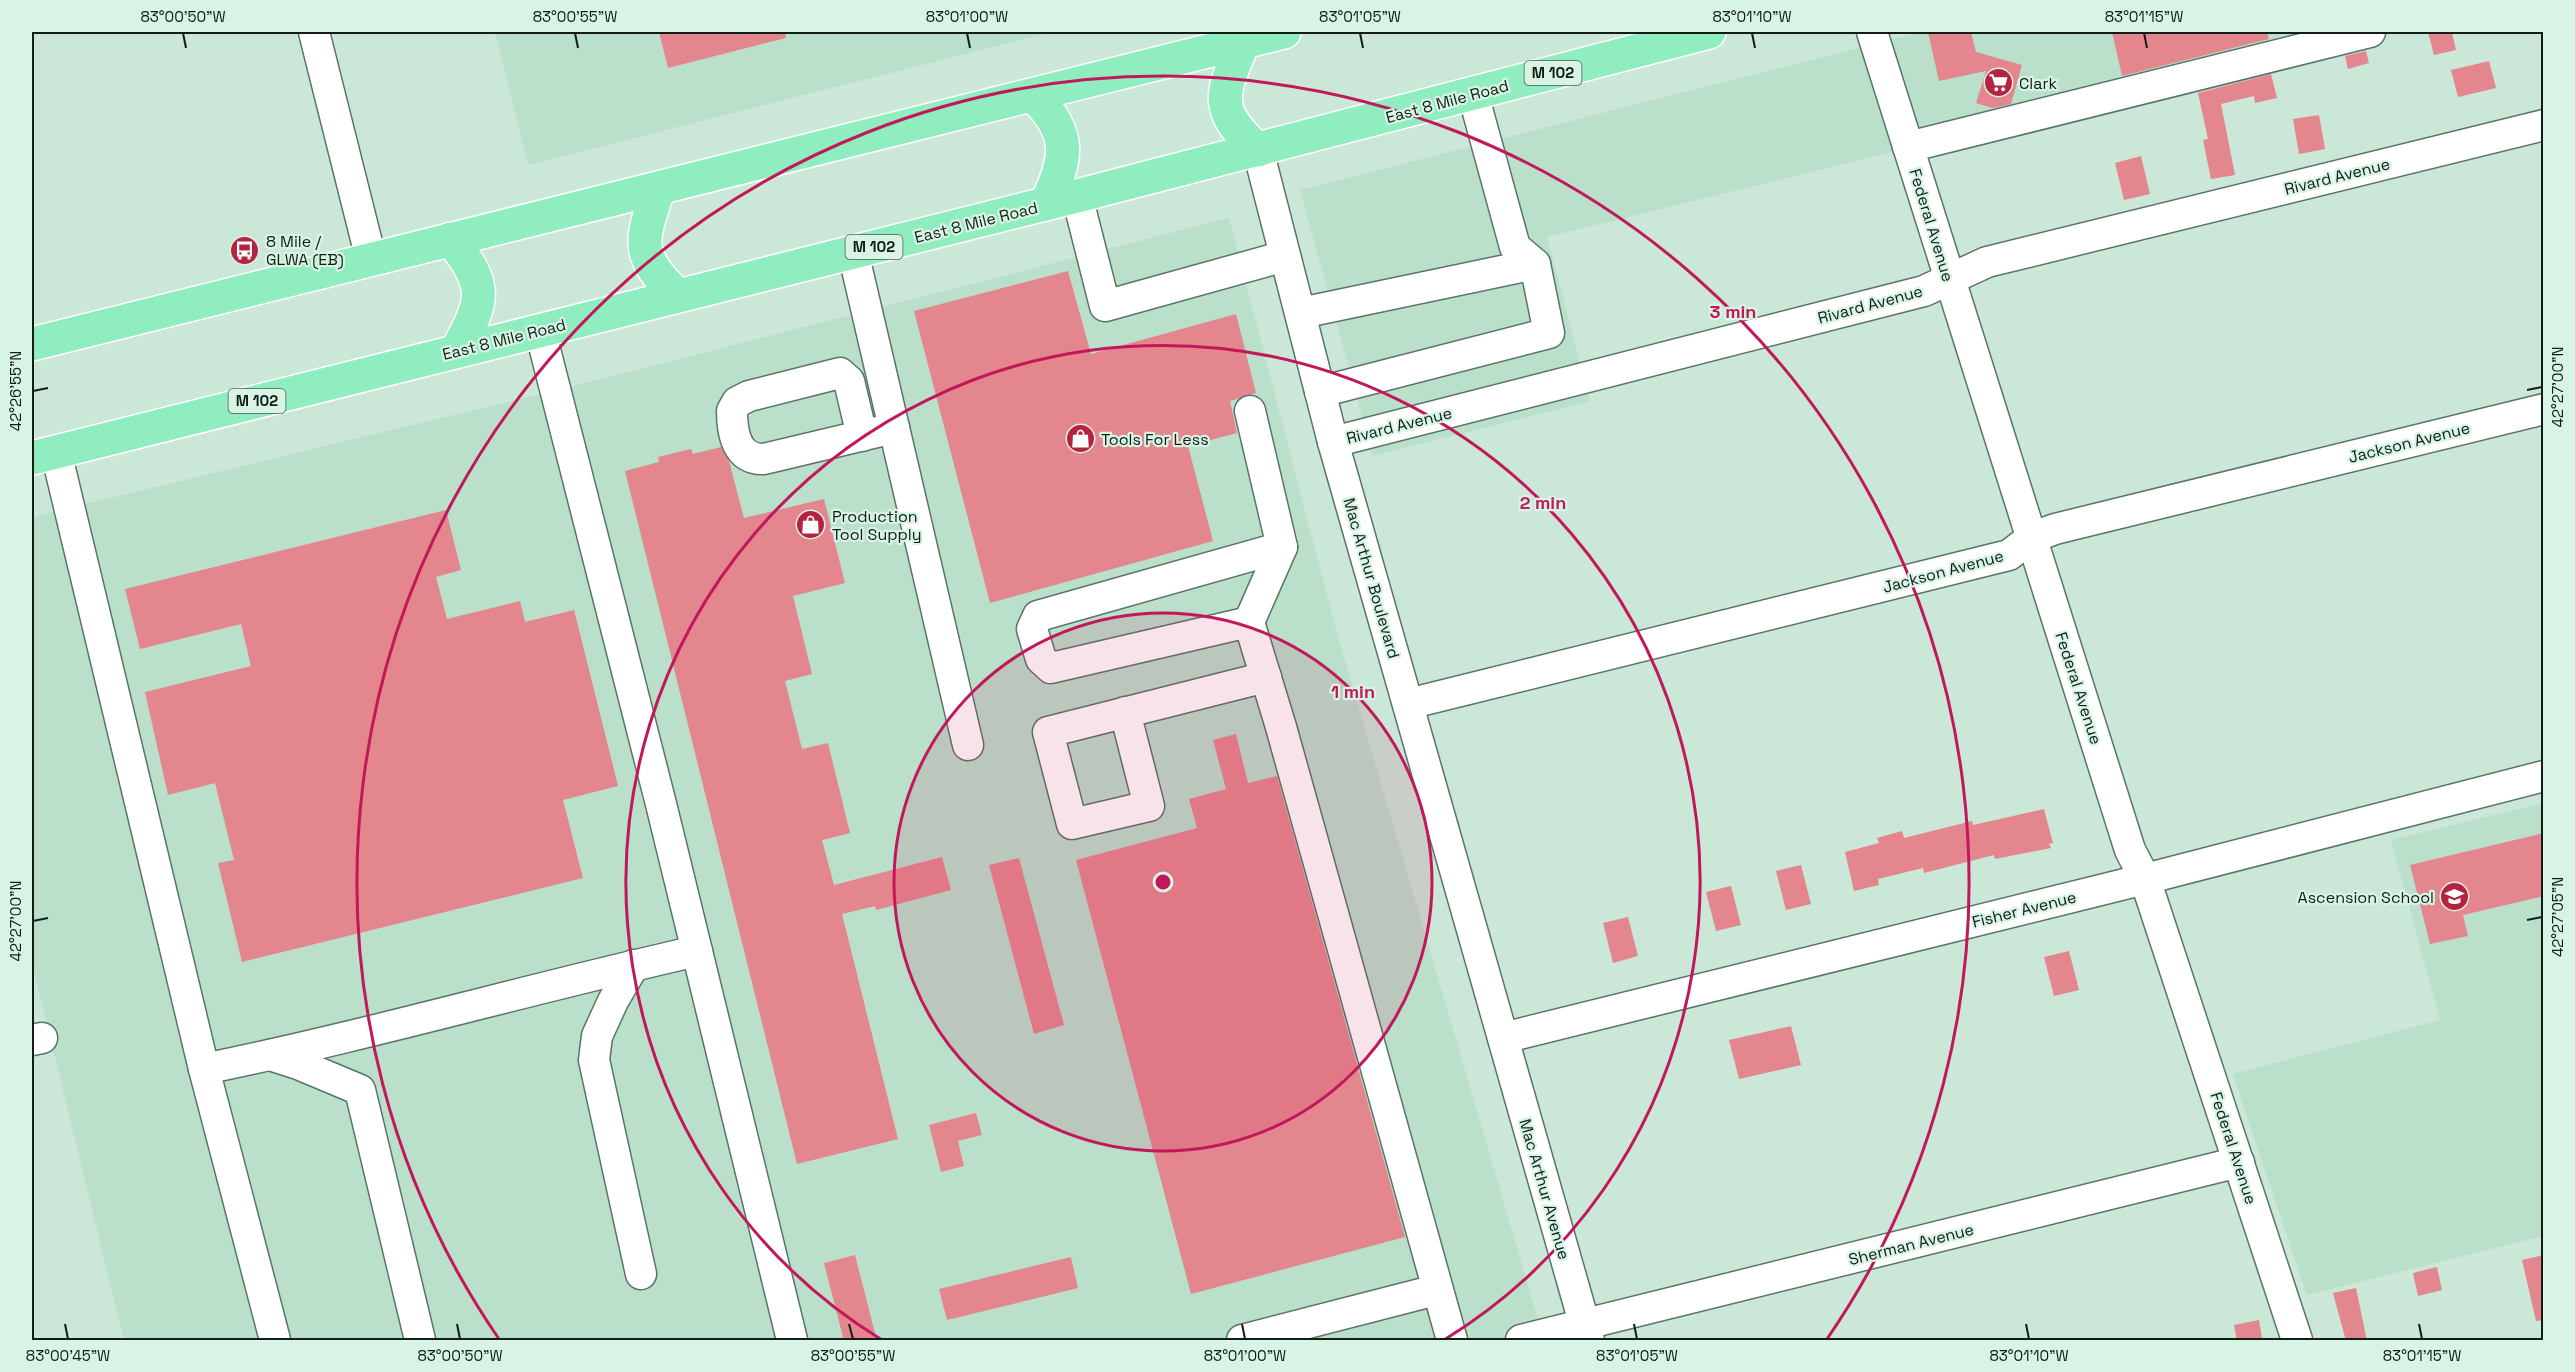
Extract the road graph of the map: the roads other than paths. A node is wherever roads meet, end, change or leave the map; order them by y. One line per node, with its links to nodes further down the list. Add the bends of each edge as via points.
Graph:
1 (314, 32): 18 (street)
2 (1284, 32): 6 (highway)
3 (1709, 32): 7 (highway, East 8 Mile Road / M 102)
4 (1872, 32): 10 (street, Federal Avenue)
5 (2370, 32): 10 (street)
6 (1243, 43): 8 (highway); 11 (highway, via 1229,76 1226,110 1235,128)
7 (1473, 94): 11 (highway, East 8 Mile Road / M 102); 19 (street, via 1515,247)
8 (1034, 96): 12 (highway); 14 (highway, via 1062,135 1061,164)
9 (2544, 125): 20 (street, Rivard Avenue, via 1999,259)
10 (1908, 147): 20 (street, Federal Avenue)
11 (1258, 150): 13 (highway, East 8 Mile Road / M 102); 17 (street, Mac Arthur Boulevard)
12 (659, 188): 15 (highway); 21 (highway, via 645,226 644,242 651,267)
13 (1077, 196): 14 (highway, East 8 Mile Road / M 102); 17 (street, via 1105,306)
14 (1046, 204): 16 (highway, East 8 Mile Road / M 102)
15 (451, 239): 18 (highway); 25 (highway, via 468,260 479,301)
16 (853, 252): 21 (highway, East 8 Mile Road / M 102); 29 (street)
17 (1285, 256): 22 (street, Mac Arthur Boulevard)
18 (371, 259): 24 (highway)
19 (1534, 264): 22 (street); 26 (street, via 1549,333)
20 (1949, 278): 31 (street, Rivard Avenue, via 1924,291); 33 (street, Federal Avenue)
21 (677, 295): 23 (highway, East 8 Mile Road / M 102)
22 (1301, 313): 26 (street, Mac Arthur Boulevard)
23 (540, 330): 25 (highway, East 8 Mile Road / M 102); 42 (street)
24 (32, 344)
25 (457, 350): 32 (highway, East 8 Mile Road / M 102)
26 (1320, 392): 31 (street, Mac Arthur Boulevard)
27 (2544, 409): 33 (street, Jackson Avenue)
28 (1250, 411): 34 (street)
29 (894, 428): 30 (street); 39 (street)
30 (862, 435)
31 (1333, 442): 37 (street, Mac Arthur Boulevard)
32 (44, 455): 46 (street)
33 (2031, 538): 37 (street, Jackson Avenue, via 2009,555); 41 (street, Federal Avenue, via 2130,850)
34 (1282, 546): 35 (street); 35 (street, via 1038,616 1032,629 1041,659 1051,668)
35 (1249, 622): 36 (street)
36 (1266, 677): 38 (street); 49 (street)
37 (1408, 704): 44 (street, Mac Arthur Boulevard)
38 (1125, 712)
39 (968, 745)
40 (2544, 776): 41 (street, Fisher Avenue)
41 (2145, 879): 44 (street, Fisher Avenue); 47 (street, Federal Avenue)
42 (697, 951): 43 (street); 53 (street)
43 (634, 965): 45 (street); 48 (street, via 597,1036 594,1060)
44 (1503, 1038): 50 (street, Mac Arthur Avenue)
45 (270, 1055): 46 (street); 52 (street, via 360,1090)
46 (204, 1068): 51 (street)
47 (2239, 1162): 50 (street, Sherman Avenue); 57 (street, Federal Avenue)
48 (641, 1274)
49 (1436, 1290): 54 (street); 55 (street)
50 (1587, 1333): 56 (street, Sherman Avenue)
51 (275, 1341)
52 (420, 1341)
53 (792, 1341)
54 (1242, 1341)
55 (1452, 1341)
56 (1521, 1341)
57 (2297, 1341)

